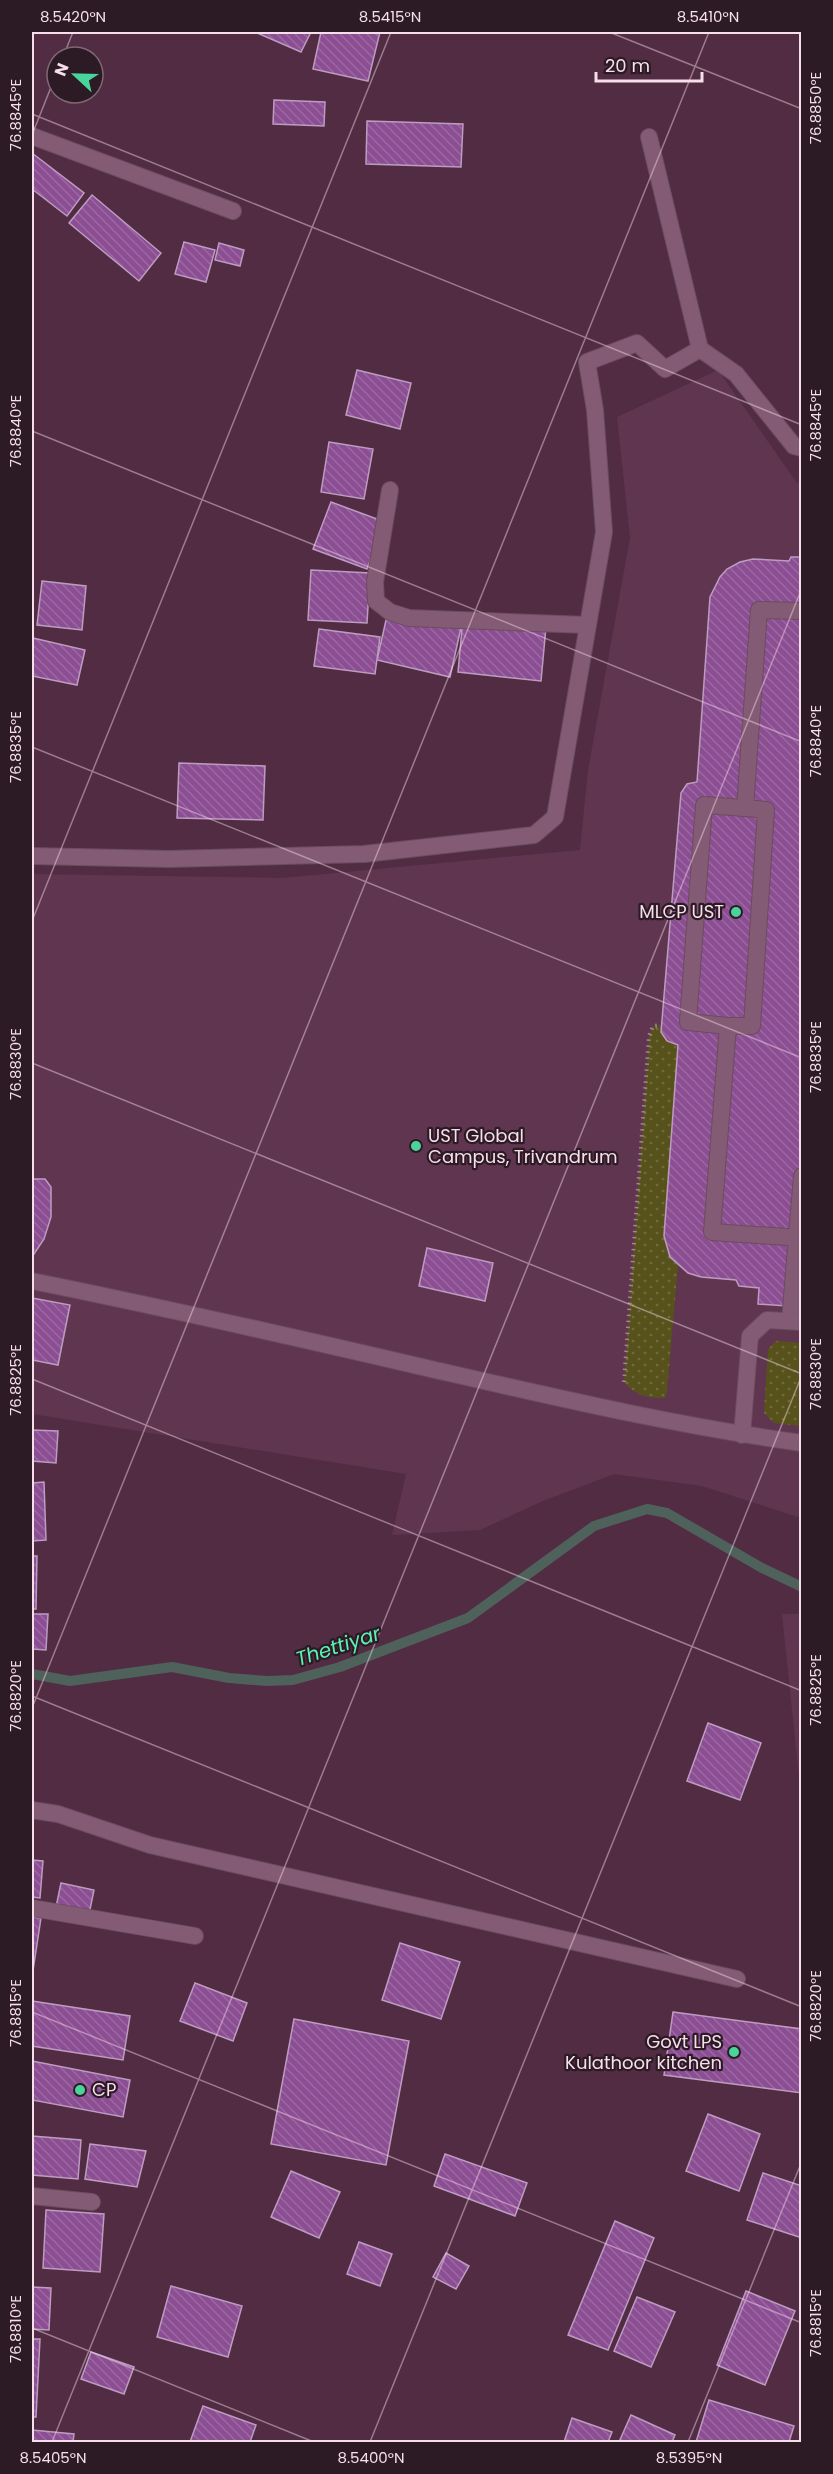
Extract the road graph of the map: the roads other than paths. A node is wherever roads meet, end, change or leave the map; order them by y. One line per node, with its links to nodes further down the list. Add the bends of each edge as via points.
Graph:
1 (32, 136): 3 (street)
2 (649, 137): 4 (street)
3 (233, 211)
4 (700, 349): 5 (street, via 736,374 794,446); 8 (street, via 665,369 637,343 587,362 595,410 604,532)
5 (801, 448)
6 (390, 490): 8 (street, via 375,582 376,601 390,612 410,618)
7 (801, 611): 9 (street, via 759,609)
8 (587, 625): 10 (street, via 555,817 534,835 364,854 169,859)
9 (745, 808): 11 (street, via 766,810 752,1026); 11 (street, via 704,805 688,1022)
10 (32, 856)
11 (728, 1026): 13 (street, via 712,1232)
12 (801, 1176): 13 (street)
13 (799, 1238): 15 (street)
14 (32, 1281): 16 (street)
15 (796, 1321): 16 (street, via 767,1320 750,1336)
16 (742, 1435): 17 (street)
17 (801, 1443)
18 (32, 1810): 21 (street, via 58,1814 150,1845)
19 (32, 1908): 20 (street)
20 (195, 1936)
21 (737, 1979)
22 (32, 2196): 23 (street)
23 (92, 2202)

